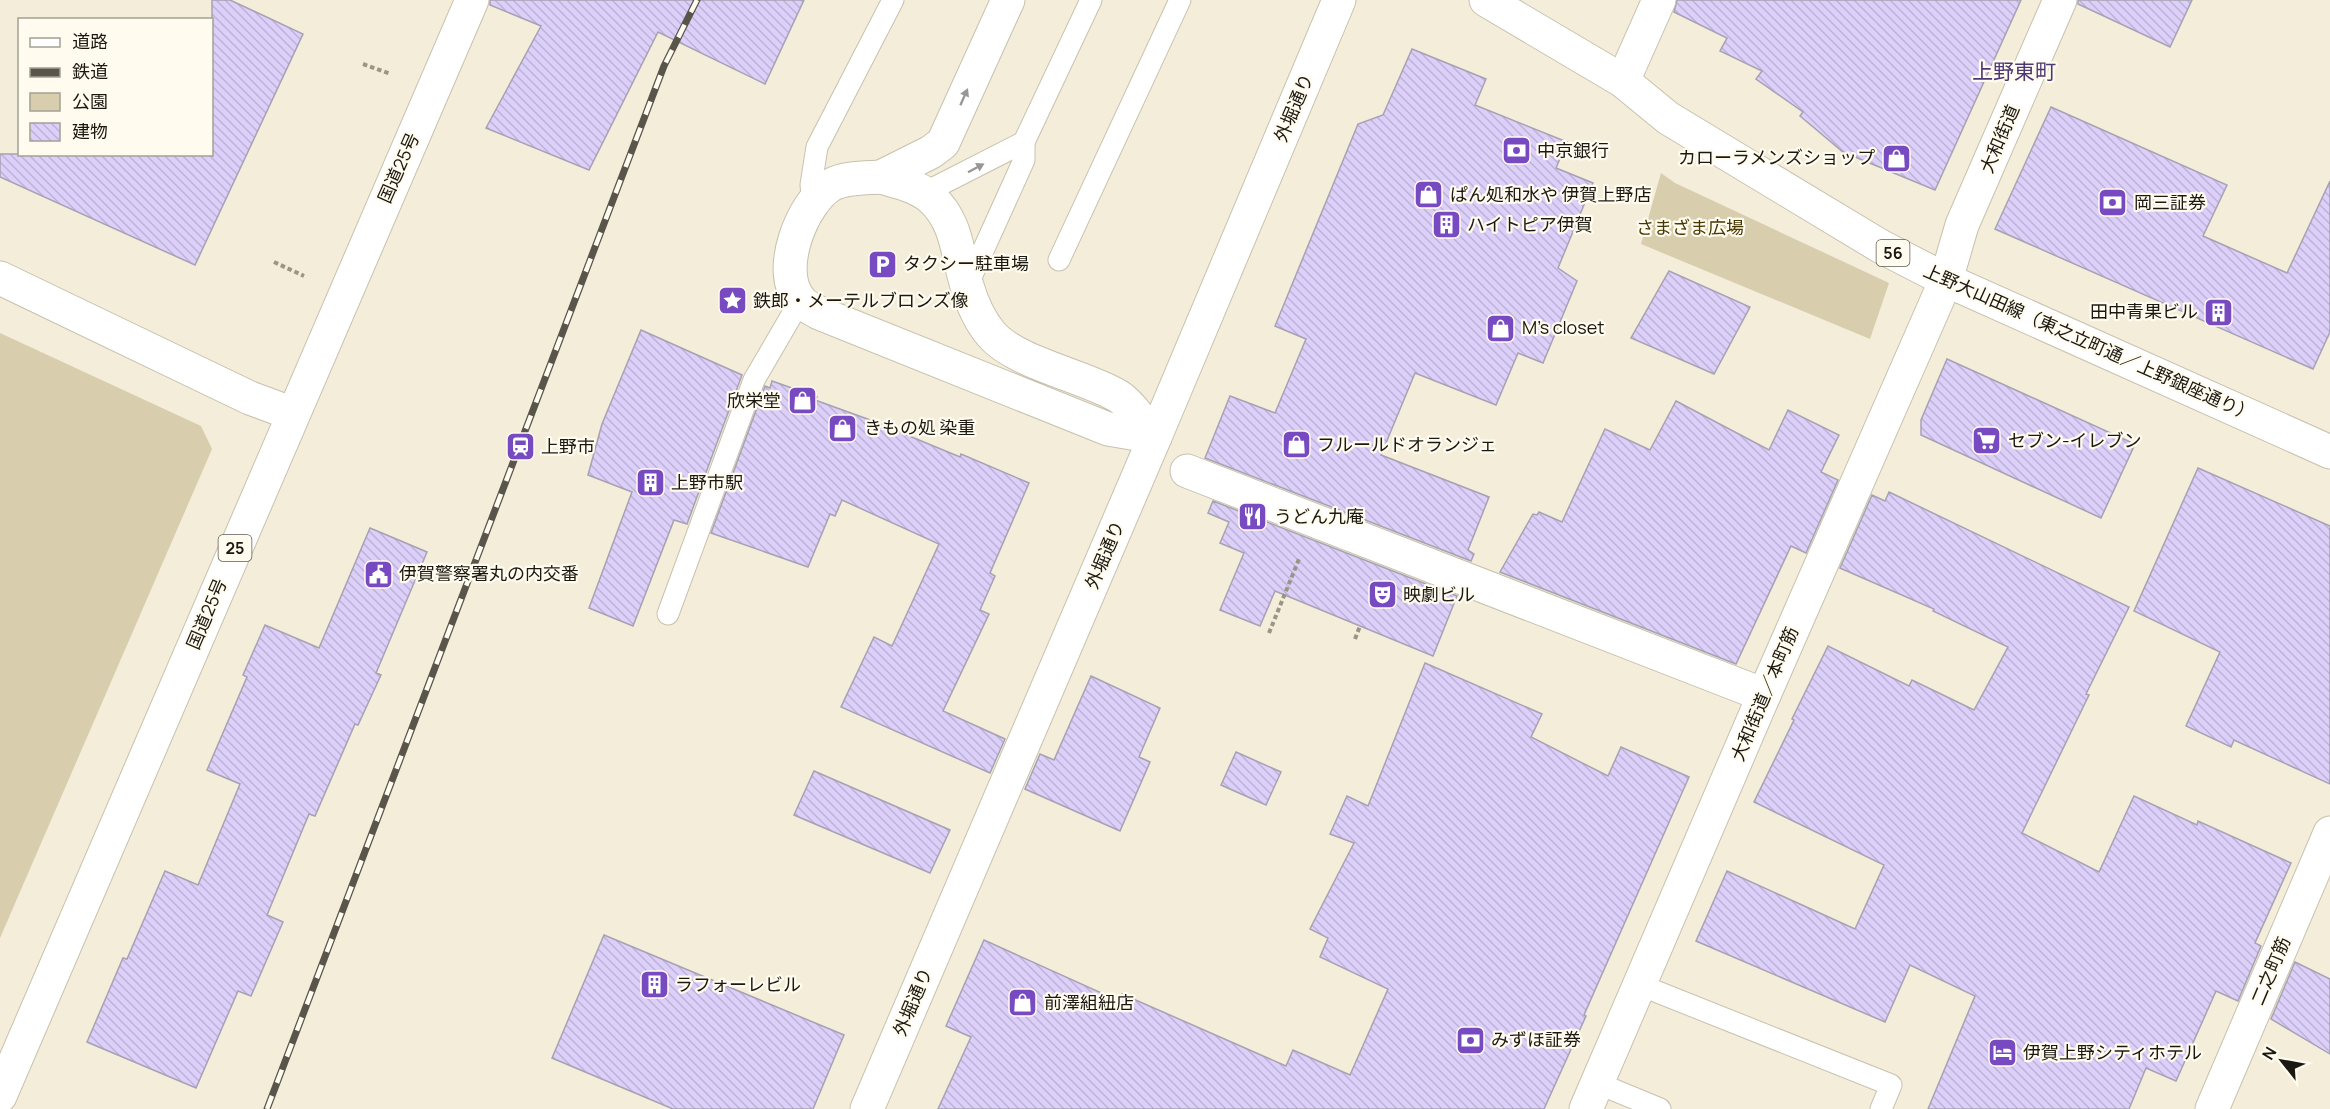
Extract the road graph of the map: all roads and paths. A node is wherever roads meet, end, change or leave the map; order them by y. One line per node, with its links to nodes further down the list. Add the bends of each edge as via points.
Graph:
1 (472, 0): 24 (main road, 国道25号 / 25)
2 (892, 0): 16 (lane, via 817,147 811,185)
3 (1008, 0): 14 (main road, one-way to 3, via 944,143)
4 (1091, 0): 13 (lane)
5 (1180, 0): 17 (lane)
6 (1339, 0): 25 (main road, 外堀通り)
7 (1485, 0): 12 (main road, 上野大山田線（東之立町通／上野銀座通り） / 56)
8 (1659, 0): 12 (main road)
9 (2060, 0): 21 (main road, 大和街道, via 1962,225)
10 (363, 64): 11 (path)
11 (392, 74)
12 (1623, 81): 21 (main road, 上野大山田線（東之立町通／上野銀座通り） / 56, via 1668,118 1880,246)
13 (1024, 142): 15 (lane, one-way to 13); 22 (lane, via 1024,160)
14 (881, 177): 15 (main road); 16 (main road, via 831,185)
15 (924, 194): 22 (main road, via 932,198 950,223)
16 (813, 204): 23 (main road, via 792,251 791,283)
17 (1059, 260)
18 (274, 262): 19 (path)
19 (304, 276)
20 (0, 278): 24 (main road, via 250,398)
21 (1946, 280): 26 (main road, 上野大山田線（東之立町通／上野銀座通り） / 56); 33 (main road, 大和街道／本町筋)
22 (967, 286): 25 (main road, via 981,321 994,337 1016,353 1120,397)
23 (800, 301): 25 (main road, via 819,313 1108,429); 29 (lane, via 754,380)
24 (294, 414): 36 (main road, 国道25号 / 25)
25 (1155, 437): 38 (main road, 外堀通り)
26 (2330, 452)
27 (1187, 471): 28 (main road)
28 (1315, 521): 31 (path); 33 (main road)
29 (668, 614)
30 (1360, 626): 32 (path)
31 (1269, 633)
32 (1355, 639)
33 (1764, 695): 35 (main road, 大和街道／本町筋)
34 (2330, 833): 41 (main road, 二之町筋)
35 (1640, 985): 37 (main road, 大和街道／本町筋); 40 (lane, via 1891,1085)
36 (0, 1096)
37 (1591, 1096): 39 (lane)
38 (867, 1109)
39 (1660, 1109)
40 (1881, 1109)
41 (2212, 1109)

